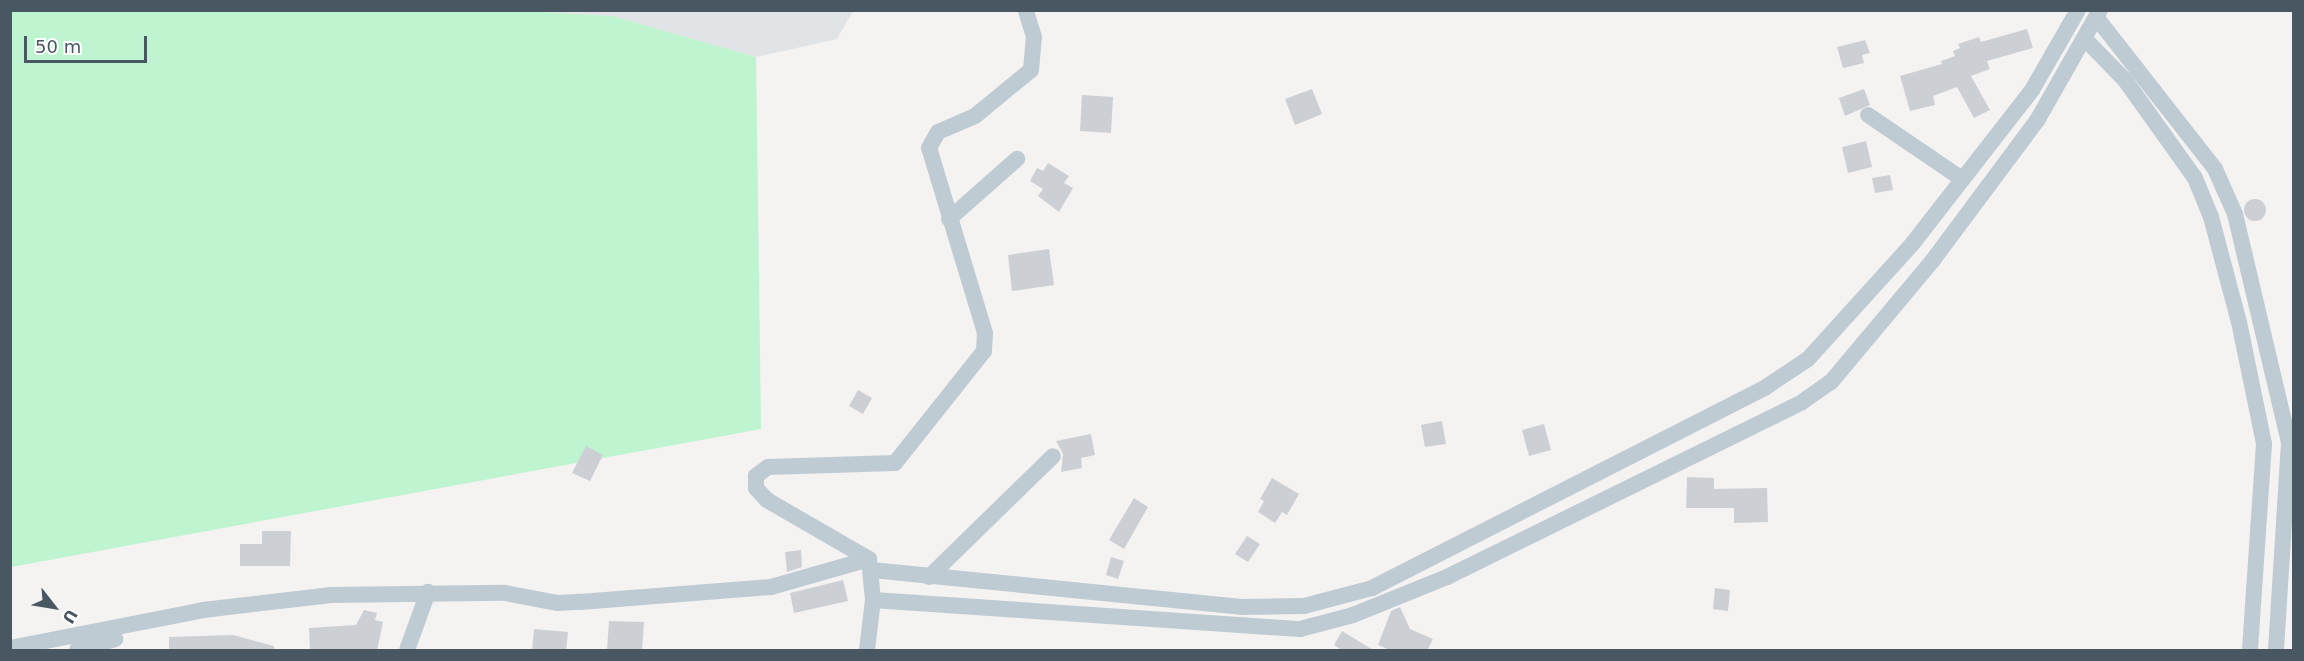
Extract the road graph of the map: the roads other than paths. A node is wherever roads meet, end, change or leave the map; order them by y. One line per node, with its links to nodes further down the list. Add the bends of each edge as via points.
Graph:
1 (1026, 10): 8 (street, via 1034,37 1031,70 992,104 938,132 930,141 930,155)
2 (2078, 10): 7 (street, via 2032,90)
3 (2098, 14): 4 (street); 22 (street, via 2215,169 2235,214 2289,443)
4 (2085, 39): 10 (street, via 2050,102); 21 (street, via 2125,80 2194,178 2211,217 2239,322 2264,444)
5 (1868, 115): 7 (street)
6 (1017, 159): 8 (street)
7 (1962, 179): 9 (street)
8 (949, 219): 12 (street, via 985,333 986,345 979,359 895,463 768,467 756,476 756,488 766,500)
9 (1912, 243): 10 (street); 13 (street, via 1794,370 1439,554 1347,597 1287,607 1241,608)
10 (1933, 260): 15 (street, via 1853,360 1802,402 1447,577 1330,623 1280,629)
11 (1053, 456): 13 (street)
12 (871, 565): 13 (street); 14 (street, via 723,593 564,603 505,592); 15 (street)
13 (929, 577)
14 (428, 592): 16 (street, via 331,595); 19 (street)
15 (873, 600): 20 (street)
16 (150, 619): 17 (street, via 76,638); 18 (street, via 123,636)
17 (10, 648)
18 (77, 651)
19 (407, 651)
20 (867, 651)
21 (2250, 651)
22 (2276, 651)

